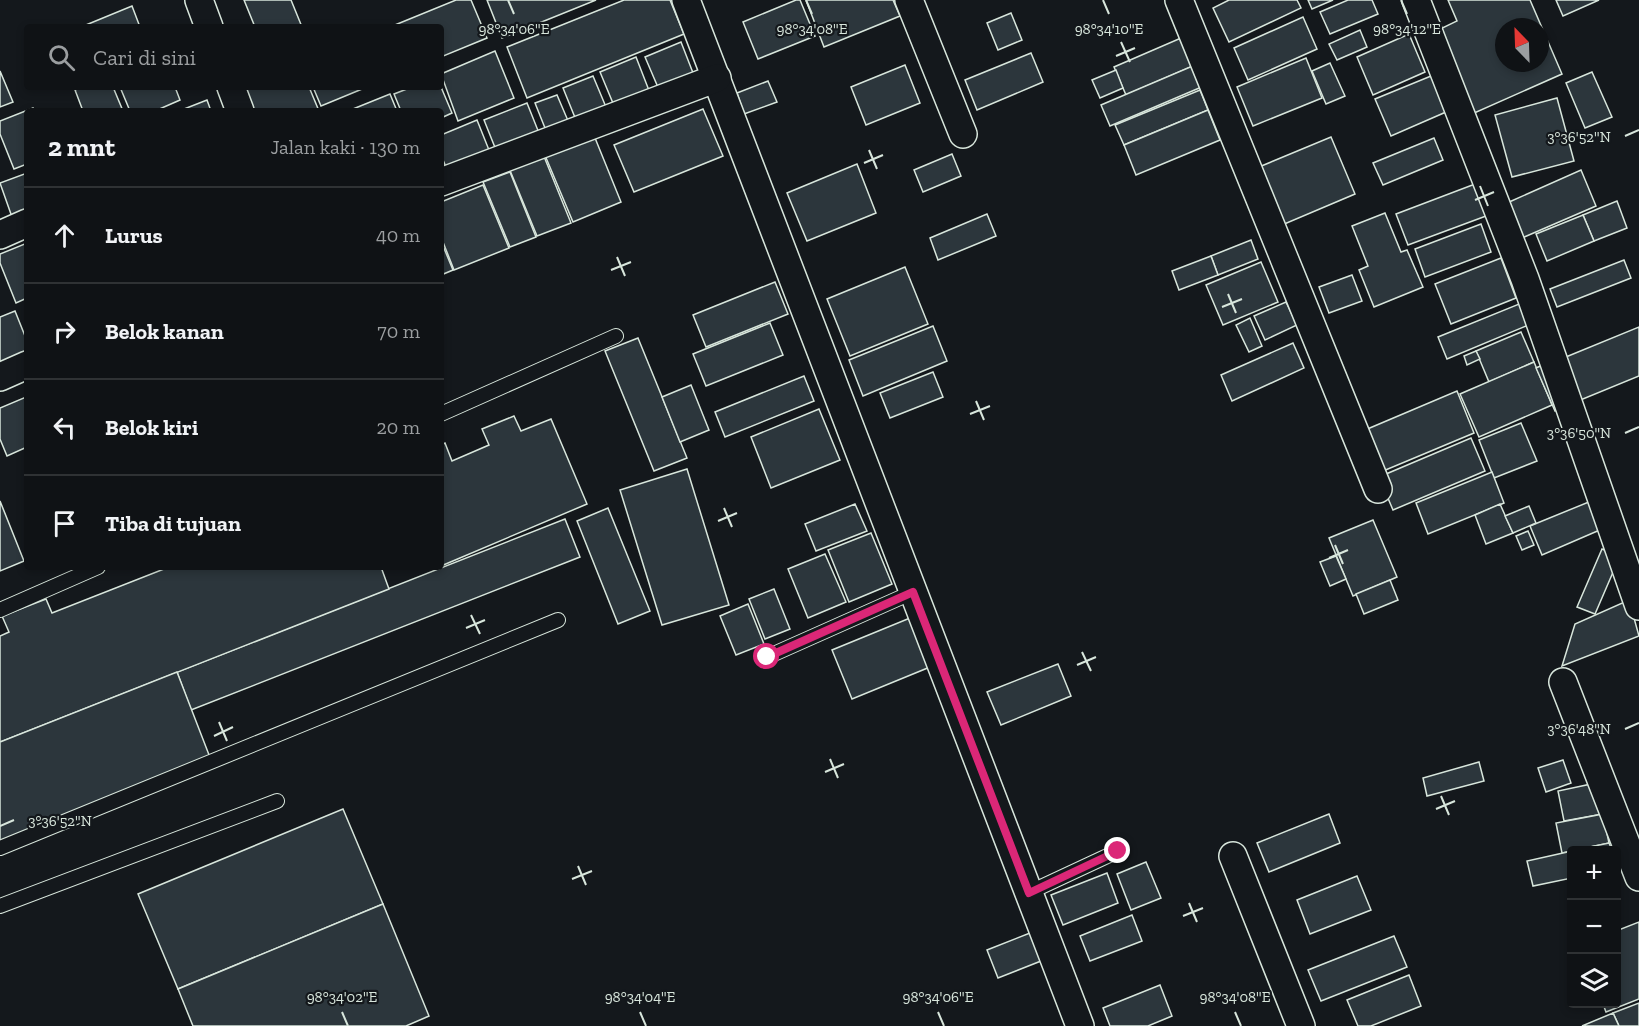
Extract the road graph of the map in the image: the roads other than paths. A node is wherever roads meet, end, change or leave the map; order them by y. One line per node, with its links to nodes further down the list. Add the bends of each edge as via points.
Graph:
1 (199, 0): 6 (street)
2 (686, 0): 7 (street)
3 (909, 0): 10 (street)
4 (1179, 0): 18 (street)
5 (1416, 0): 21 (street, via 1525,279)
6 (208, 24)
7 (717, 78): 11 (street); 20 (street)
8 (232, 90): 9 (street)
9 (239, 108)
10 (963, 134)
11 (444, 181)
12 (24, 225): 13 (street)
13 (0, 235)
14 (616, 336): 17 (lane)
15 (24, 366): 16 (street)
16 (0, 377)
17 (444, 413)
18 (1377, 489)
19 (91, 570): 22 (lane)
20 (913, 592): 24 (lane); 31 (street)
21 (1639, 606)
22 (0, 610)
23 (558, 620): 27 (lane)
24 (767, 657)
25 (1563, 682): 30 (street)
26 (277, 801): 32 (lane)
27 (0, 848)
28 (1118, 851): 31 (lane)
29 (1233, 856): 34 (street)
30 (1639, 877)
31 (1029, 893): 33 (street)
32 (0, 906)
33 (1080, 1026)
34 (1301, 1026)

